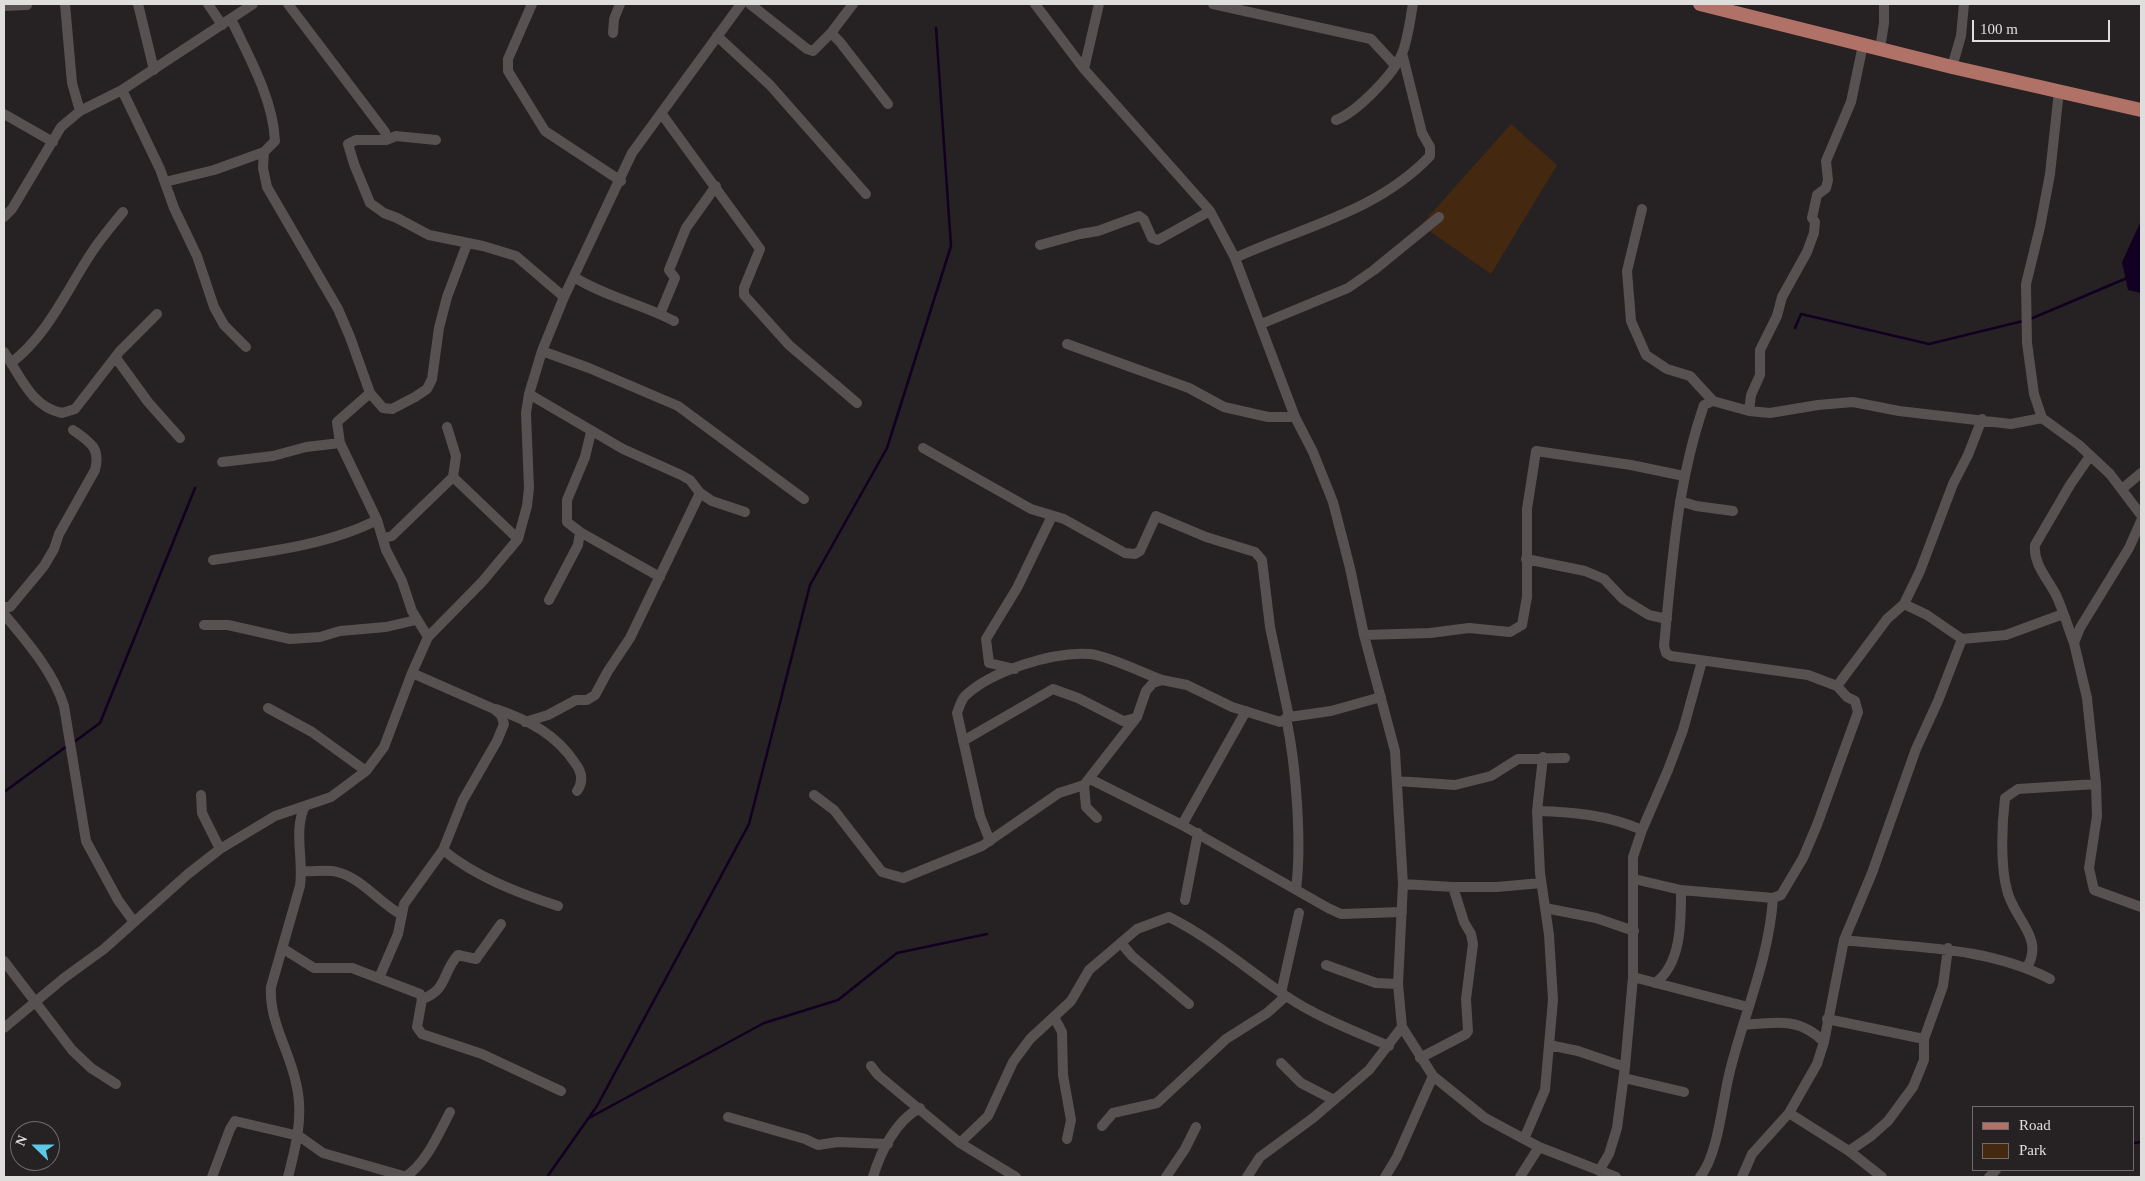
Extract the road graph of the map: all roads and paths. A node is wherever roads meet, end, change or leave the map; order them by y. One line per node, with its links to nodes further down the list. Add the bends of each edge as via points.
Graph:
1 (65, 4): 36 (street, via 72,83)
2 (138, 4): 31 (street)
3 (208, 4): 21 (street)
4 (253, 4): 21 (street)
5 (288, 4): 40 (street, via 349,82 385,132)
6 (532, 4): 44 (street, via 508,59 511,77 545,131)
7 (620, 4): 22 (street)
8 (741, 4): 24 (street)
9 (750, 4): 23 (street, via 807,49 813,50)
10 (853, 4): 23 (street)
11 (1035, 4): 30 (street)
12 (1099, 4): 30 (street)
13 (1213, 4): 28 (street, via 1371,39)
14 (1413, 4): 27 (street)
15 (1700, 4): 20 (main road)
16 (1884, 4): 26 (street)
17 (1964, 4): 29 (street, via 1961,36)
18 (27, 5): 19 (street)
19 (4, 6)
20 (1716, 6): 25 (main road)
21 (226, 22): 31 (street); 43 (street, via 254,68 274,129 275,141)
22 (613, 32)
23 (830, 33): 34 (street)
24 (716, 36): 37 (street); 47 (street, via 770,85)
25 (1863, 45): 26 (main road); 72 (street, via 1850,102 1826,161 1826,188 1817,195 1812,218 1814,233 1760,350 1760,375 1751,395)
26 (1880, 49): 29 (main road)
27 (1402, 53): 28 (street); 55 (street, via 1430,156 1376,199 1340,217)
28 (1395, 65): 39 (street, via 1348,115)
29 (1952, 67): 33 (main road)
30 (1084, 69): 49 (street)
31 (154, 70): 32 (street)
32 (122, 90): 36 (street); 45 (street)
33 (2059, 91): 35 (main road); 74 (street, via 2050,174 2026,284 2027,343 2034,394)
34 (888, 104)
35 (2141, 110)
36 (80, 111): 42 (street, via 61,127)
37 (661, 113): 44 (street, via 632,152); 46 (street)
38 (4, 114): 42 (street)
39 (1336, 120)
40 (386, 140): 41 (street, via 396,136); 53 (street, via 356,140 348,144 370,203 429,236)
41 (436, 140)
42 (53, 142): 51 (street)
43 (264, 152): 45 (street, via 214,170); 68 (street, via 267,187 338,309)
44 (621, 181): 56 (street)
45 (165, 182): 63 (street, via 197,256 214,307 224,325)
46 (716, 186): 59 (street, via 686,228 669,270 675,278); 71 (street, via 760,249 744,295 789,345)
47 (866, 194)
48 (1642, 209): 70 (street, via 1628,271 1627,295 1634,329 1646,355 1667,369 1690,376)
49 (1210, 211): 54 (street, via 1158,240 1152,238 1139,216 1098,231); 55 (street)
50 (123, 212): 67 (street, via 94,248 36,340)
51 (4, 217)
52 (1439, 217): 61 (street, via 1348,288)
53 (467, 244): 57 (street, via 516,256); 68 (street, via 447,296 432,379 427,389 392,409 383,408)
54 (1040, 245)
55 (1235, 258): 61 (street)
56 (574, 277): 57 (street); 59 (street, via 610,296)
57 (564, 297): 64 (street)
58 (157, 314): 66 (street)
59 (660, 314): 60 (street)
60 (674, 321)
61 (1261, 324): 73 (street)
62 (1067, 344): 73 (street, via 1189,388 1224,408 1268,417)
63 (246, 347)
64 (542, 351): 69 (street); 89 (street, via 678,406)
65 (4, 352): 67 (street)
66 (116, 358): 67 (street, via 75,409 62,413 39,402 23,385); 79 (street)
67 (11, 363)
68 (370, 393): 80 (street, via 337,422)
69 (529, 394): 78 (street); 99 (street, via 526,413 529,488)
70 (1713, 402): 72 (street); 85 (street, via 1704,404)
71 (857, 403)
72 (1749, 411): 75 (street, via 1770,413 1853,402 1899,411)
73 (1295, 417): 111 (street, via 1333,502)
74 (2042, 418): 75 (street, via 2012,424); 82 (street)
75 (1982, 419): 104 (street)
76 (447, 427): 86 (street, via 456,456)
77 (73, 430): 105 (street, via 95,450 98,457 95,470 44,566 10,607)
78 (591, 432): 88 (street, via 681,475); 97 (street, via 585,457 566,500 567,522)
79 (180, 438)
80 (340, 443): 83 (street); 95 (street)
81 (923, 448): 94 (street, via 1031,509)
82 (2090, 456): 87 (street); 107 (street, via 2035,545 2038,563)
83 (222, 462)
84 (2141, 473): 87 (street)
85 (1684, 476): 90 (street); 100 (street, via 1536,451 1527,509)
86 (454, 477): 98 (street, via 392,536); 99 (street)
87 (2122, 489): 93 (street)
88 (700, 492): 92 (street, via 712,501); 102 (street)
89 (804, 499)
90 (1680, 501): 91 (street); 108 (street)
91 (1733, 511)
92 (745, 512)
93 (2141, 515)
94 (1052, 516): 116 (street, via 1017,588 986,639 989,663); 125 (street, via 1075,524 1125,553 1140,551 1156,516 1206,537 1255,552 1262,560 1265,572 1265,597)
95 (377, 520): 98 (street); 101 (street, via 320,540)
96 (2141, 521): 114 (street)
97 (580, 532): 102 (street); 103 (street, via 578,545)
98 (384, 538): 109 (street)
99 (518, 539): 112 (street, via 482,582)
100 (1526, 558): 108 (street, via 1585,571 1604,579 1623,599 1649,615); 111 (street, via 1524,616 1522,625 1513,631 1470,628)
101 (213, 560)
102 (660, 577): 126 (street, via 630,638 594,695)
103 (549, 600)
104 (1904, 604): 113 (street); 119 (street, via 1886,619)
105 (4, 607)
106 (4, 614): 161 (street, via 58,688 64,706 86,841 118,900)
107 (2063, 614): 113 (street, via 2006,635); 114 (street)
108 (1667, 619): 115 (street, via 1666,653)
109 (416, 620): 110 (street, via 290,639 228,625); 112 (street)
110 (204, 625)
111 (1364, 635): 120 (street)
112 (428, 636): 117 (street)
113 (1962, 638): 164 (street)
114 (2074, 643): 133 (street, via 2087,698)
115 (1702, 661): 119 (street, via 1808,675); 141 (street, via 1683,730)
116 (1015, 669): 118 (street, via 1056,656 1091,654); 127 (street, via 985,682 963,697 957,713)
117 (412, 673): 122 (street); 130 (street, via 384,747)
118 (1162, 680): 123 (street, via 1187,685); 124 (street, via 1153,683 1146,691)
119 (1837, 686): 153 (street, via 1855,701 1858,712 1802,858 1781,896)
120 (1381, 697): 125 (street, via 1331,711); 131 (street, via 1395,750)
121 (268, 708): 130 (street, via 312,732)
122 (494, 709): 126 (street); 145 (street, via 504,724 463,800)
123 (1246, 712): 125 (street, via 1280,722); 140 (street)
124 (1136, 717): 127 (street, via 1123,722 1078,698 1053,689); 132 (street)
125 (1288, 718): 151 (street, via 1297,816 1299,867)
126 (526, 722): 134 (street, via 565,748 582,776)
127 (963, 741): 143 (street, via 980,816)
128 (1542, 757): 129 (street); 131 (street, via 1518,759 1491,776 1455,785); 138 (street)
129 (1564, 758)
130 (366, 772): 137 (street, via 331,797)
131 (1397, 781): 149 (street)
132 (1087, 782): 139 (street, via 1086,807); 140 (street); 143 (street, via 1059,793)
133 (2096, 784): 156 (street, via 2097,816 2090,881 2094,890); 170 (street, via 2018,789 2005,798 2006,890 2032,942 2034,956)
134 (577, 791)
135 (201, 795): 144 (street, via 202,812)
136 (814, 795): 143 (street, via 834,810 882,872 903,878 943,864)
137 (305, 806): 144 (street, via 275,816); 146 (street, via 299,818)
138 (1537, 811): 141 (street, via 1597,815); 148 (street)
139 (1097, 818)
140 (1182, 825): 142 (street)
141 (1642, 830): 147 (street, via 1634,857)
142 (1198, 833): 151 (street); 154 (street)
143 (990, 841)
144 (220, 849): 161 (street)
145 (443, 850): 155 (street, via 507,888); 160 (street, via 412,891)
146 (302, 871): 160 (street, via 336,872 352,878); 166 (street)
147 (1634, 879): 152 (street); 163 (street)
148 (1541, 883): 150 (street); 157 (street)
149 (1403, 884): 150 (street); 159 (street)
150 (1453, 887): 190 (street, via 1473,944 1466,998 1468,1031)
151 (1296, 889): 159 (street, via 1341,914)
152 (1681, 890): 153 (street); 174 (street, via 1681,922 1675,951 1670,967)
153 (1773, 898): 180 (street, via 1762,968)
154 (1185, 900)
155 (558, 906)
156 (2141, 907)
157 (1545, 908): 163 (street, via 1596,918); 188 (street, via 1553,1000)
158 (1299, 912): 176 (street)
159 (1402, 912): 175 (street)
160 (402, 915): 172 (street, via 393,949)
161 (134, 922): 178 (street)
162 (501, 924): 177 (street, via 476,959 458,956 440,988)
163 (1634, 931): 171 (street)
164 (1844, 940): 167 (street); 182 (street)
165 (1121, 943): 176 (street, via 1137,929 1169,917 1201,933); 179 (street); 181 (street, via 1089,970 1071,1001)
166 (282, 948): 172 (street, via 314,968 352,968); 206 (street, via 270,1001 296,1083)
167 (1948, 948): 170 (street); 186 (street, via 1943,986)
168 (4, 961): 178 (street)
169 (1326, 965): 175 (street, via 1376,983)
170 (2027, 966): 173 (street)
171 (1634, 977): 174 (street); 193 (street)
172 (378, 978): 177 (street, via 420,994)
173 (2050, 979)
174 (1655, 982): 180 (street)
175 (1398, 984): 185 (street)
176 (1284, 994): 189 (street, via 1330,1020); 204 (street, via 1267,1013 1226,1039 1157,1103 1113,1113)
177 (422, 999): 197 (street, via 416,1027 422,1034 482,1054)
178 (36, 1001): 183 (street); 196 (street, via 72,1050 91,1068)
179 (1189, 1004)
180 (1748, 1007): 184 (street)
181 (1054, 1017): 207 (street, via 1062,1032 1063,1075 1072,1120); 209 (street, via 1030,1039 1013,1062 988,1116)
182 (1827, 1020): 186 (street); 187 (street)
183 (5, 1025)
184 (1744, 1025): 187 (street, via 1797,1024 1814,1031); 225 (street, via 1729,1074 1710,1160)
185 (1402, 1027): 189 (street); 190 (street)
186 (1924, 1039): 212 (street, via 1924,1060 1913,1087 1888,1121)
187 (1824, 1042): 202 (street, via 1805,1088)
188 (1549, 1045): 193 (street); 208 (street, via 1545,1090)
189 (1389, 1046): 199 (street, via 1369,1070)
190 (1420, 1058): 194 (street)
191 (1281, 1063): 199 (street, via 1302,1084)
192 (872, 1066): 200 (street)
193 (1625, 1067): 195 (street)
194 (1433, 1076): 208 (street, via 1485,1118); 222 (street)
195 (1624, 1078): 198 (street); 213 (street, via 1617,1128)
196 (116, 1084)
197 (561, 1091)
198 (1684, 1092)
199 (1334, 1100): 221 (street, via 1260,1157)
200 (920, 1108): 209 (street); 210 (street, via 904,1118)
201 (450, 1112): 217 (street, via 414,1172)
202 (1789, 1113): 212 (street); 226 (street, via 1752,1154)
203 (728, 1117): 210 (street, via 805,1138 818,1145 838,1142)
204 (1102, 1126)
205 (1196, 1127): 220 (street)
206 (299, 1136): 214 (street, via 323,1153); 215 (street, via 235,1121); 216 (street)
207 (1067, 1139)
208 (1524, 1139): 211 (street)
209 (960, 1143): 219 (street)
210 (888, 1144): 218 (street, via 881,1151)
211 (1539, 1148): 213 (street); 223 (street)
212 (1848, 1151): 227 (street)
213 (1599, 1171): 224 (street)
214 (385, 1174): 217 (street)
215 (212, 1177)
216 (288, 1177)
217 (406, 1177)
218 (873, 1177)
219 (1016, 1177)
220 (1166, 1177)
221 (1247, 1177)
222 (1385, 1177)
223 (1520, 1177)
224 (1616, 1177)
225 (1700, 1177)
226 (1742, 1177)
227 (1882, 1177)

